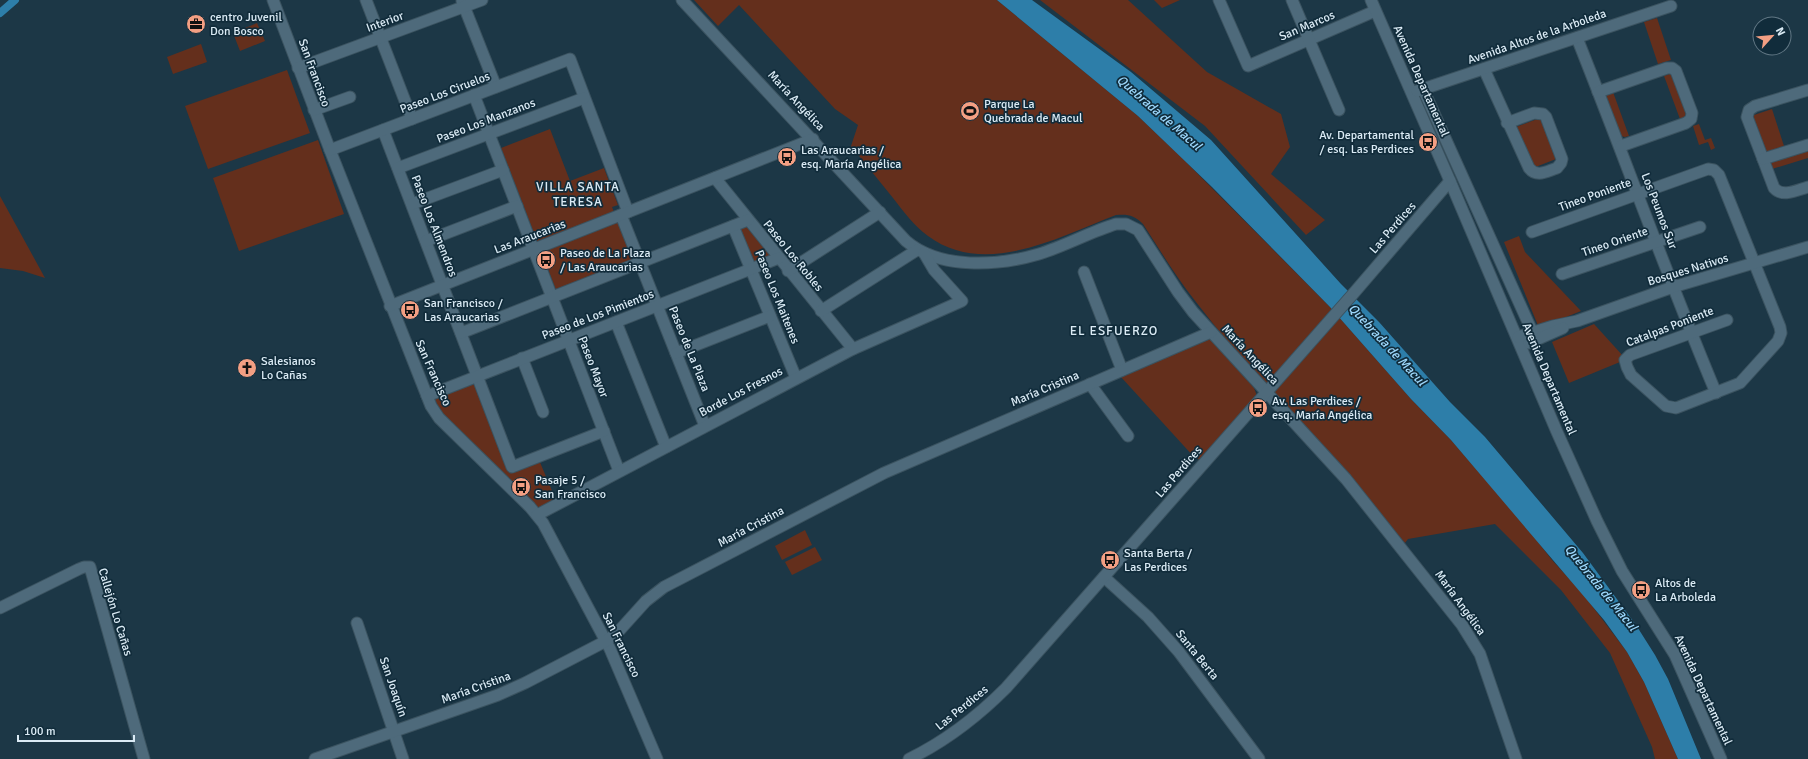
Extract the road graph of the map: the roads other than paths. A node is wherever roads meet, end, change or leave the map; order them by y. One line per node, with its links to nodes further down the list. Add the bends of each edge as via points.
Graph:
1 (273, 0): 15 (street, San Francisco)
2 (366, 0): 11 (street)
3 (482, 0): 8 (street, Interior)
4 (682, 0): 31 (street, María Angélica)
5 (1220, 0): 13 (street, San Marcos, via 1248,66)
6 (1292, 0): 13 (street)
7 (1370, 0): 10 (street, Avenida Departamental)
8 (463, 3): 11 (street, Interior); 17 (street)
9 (1671, 6): 12 (street, Avenida Altos de la Arboleda)
10 (1375, 11): 13 (street, San Marcos); 21 (street, Avenida Departamental)
11 (381, 38): 15 (street, Interior); 27 (street)
12 (1577, 38): 16 (street, Avenida Altos de la Arboleda); 20 (street, Los Peumos Sur)
13 (1310, 39): 26 (street)
14 (570, 59): 17 (street, Paseo Los Ciruelos); 24 (street, Paseo de La Plaza)
15 (298, 68): 25 (street, San Francisco)
16 (1484, 69): 18 (street, Avenida Altos de la Arboleda); 28 (street)
17 (496, 87): 22 (street, Paseo Los Ciruelos)
18 (1423, 89): 21 (street, Avenida Altos de la Arboleda); 75 (street, Avenida Departamental)
19 (1808, 90): 35 (street, via 1749,110 1747,117)
20 (1598, 92): 33 (street, Los Peumos Sur); 33 (street, via 1666,68 1676,71 1692,113 1691,118 1686,123)
21 (1412, 93): 39 (street, Avenida Departamental)
22 (474, 96): 27 (street, Paseo Los Ciruelos); 30 (street, Paseo Mayor)
23 (350, 97): 25 (street)
24 (584, 98): 30 (street, Paseo Los Manzanos); 45 (street, Paseo de La Plaza)
25 (314, 110): 34 (street, San Francisco)
26 (1339, 110)
27 (412, 119): 29 (street, Paseo Los Ciruelos)
28 (1508, 123): 28 (street, via 1529,168 1534,173 1558,168 1562,159 1546,117 1539,112)
29 (383, 130): 34 (street, Paseo Los Ciruelos); 36 (street, Paseo Los Almendros)
30 (489, 133): 36 (street, Paseo Los Manzanos); 37 (street, Paseo Mayor)
31 (813, 139): 38 (street, Las Araucarias); 44 (street, María Angélica)
32 (1808, 145): 35 (street)
33 (1620, 146): 41 (street, Los Peumos Sur)
34 (330, 150): 66 (street, San Francisco)
35 (1763, 159): 40 (street, via 1777,191 1785,193)
36 (398, 168): 42 (street, Paseo Los Almendros)
37 (503, 170): 42 (street); 43 (street, Paseo Mayor)
38 (715, 178): 45 (street, Las Araucarias); 46 (street, Paseo Los Robles)
39 (1450, 180): 77 (street, Avenida Departamental); 85 (street, Las Perdices)
40 (1808, 187)
41 (1638, 194): 49 (street, Tineo Poniente); 51 (street, Los Peumos Sur); 57 (street, Tineo Poniente, via 1708,169 1714,170 1719,175)
42 (412, 204): 50 (street, Paseo Los Almendros)
43 (517, 206): 50 (street); 52 (street, Paseo Mayor)
44 (880, 212): 54 (street, María Angélica, via 906,241); 59 (street)
45 (624, 214): 52 (street, Las Araucarias); 56 (street, Paseo de La Plaza)
46 (748, 220): 47 (street); 55 (street, Paseo Los Robles)
47 (733, 226): 56 (street); 58 (street, Paseo Los Maitenes)
48 (1700, 227): 51 (street, Tineo Oriente)
49 (1532, 232)
50 (426, 241): 62 (street, Paseo Los Almendros)
51 (1657, 242): 61 (street, Tineo Oriente); 63 (street, Los Peumos Sur)
52 (534, 249): 62 (street, Las Araucarias); 64 (street, Paseo Mayor)
53 (1807, 249): 57 (street, Bosques Nativos)
54 (920, 252): 65 (street, María Angélica); 68 (street); 72 (street, María Angélica, via 949,260 970,262 1014,259 1051,250 1111,225 1126,224 1141,234 1185,302)
55 (779, 258): 58 (street, Paseo de Los Pimientos); 59 (street, Paseo Los Robles)
56 (640, 263): 64 (street); 67 (street, Paseo de La Plaza)
57 (1755, 263): 63 (street, Bosques Nativos); 86 (street, via 1781,333 1778,341 1740,383)
58 (751, 269): 67 (street, Paseo de Los Pimientos); 69 (street, Paseo Los Maitenes)
59 (788, 270): 68 (street, Paseo Los Robles)
60 (1084, 272): 81 (street)
61 (1562, 274)
62 (442, 285): 66 (street, Las Araucarias); 73 (street, Paseo Los Almendros)
63 (1673, 287): 74 (street, Los Peumos Sur); 75 (street, Bosques Nativos)
64 (552, 297): 73 (street); 76 (street, Paseo Mayor)
65 (962, 301): 78 (street, Borde Los Fresnos)
66 (390, 306): 87 (street, San Francisco)
67 (657, 306): 71 (street, Paseo de Los Pimientos); 79 (street, Paseo de La Plaza)
68 (821, 311): 78 (street, Paseo Los Robles)
69 (770, 316): 79 (street); 83 (street, Paseo Los Maitenes)
70 (1727, 320): 74 (street, Catalpas Poniente)
71 (616, 322): 76 (street, Paseo de Los Pimientos); 92 (street)
72 (1211, 332): 81 (street, María Cristina); 85 (street, María Angélica)
73 (461, 333): 82 (street, Paseo Los Almendros)
74 (1691, 333): 86 (street, Los Peumos Sur); 86 (street, Catalpas Poniente, via 1630,355 1626,360 1626,367 1666,406 1676,408)
75 (1534, 336): 77 (street, Bosques Nativos)
76 (569, 340): 80 (street, Paseo de Los Pimientos); 90 (street, Paseo Mayor)
77 (1520, 341): 107 (street, Avenida Departamental, via 1557,432 1605,538 1631,586 1676,655)
78 (852, 349): 83 (street, Borde Los Fresnos)
79 (676, 353): 89 (street, Paseo de La Plaza)
80 (522, 358): 82 (street, Paseo de Los Pimientos); 88 (street)
81 (1122, 370): 84 (street, María Cristina)
82 (477, 376): 87 (street, Paseo de Los Pimientos); 90 (street, Paseo Los Almendros, via 512,467)
83 (796, 378): 89 (street, Borde Los Fresnos)
84 (1090, 384): 91 (street); 98 (street, María Cristina, via 884,473 664,587 646,601 618,632)
85 (1266, 392): 95 (street, Las Perdices); 106 (street, María Angélica, via 1359,494 1469,635 1483,663)
86 (1716, 393)
87 (427, 396): 94 (street, San Francisco, via 438,418)
88 (543, 412)
89 (705, 426): 92 (street, Borde Los Fresnos)
90 (604, 431): 93 (street, Paseo Mayor)
91 (1128, 436)
92 (666, 447): 93 (street, Borde Los Fresnos)
93 (619, 471): 94 (street, Borde Los Fresnos)
94 (537, 515): 98 (street, San Francisco)
95 (1104, 577): 104 (street, Las Perdices, via 993,701 957,731); 105 (street, Santa Berta, via 1148,617 1179,652)
96 (0, 608): 100 (street, Callejón Lo Cañas, via 79,569 90,568)
97 (357, 623): 99 (street, San Joaquín)
98 (606, 641): 99 (street, María Cristina, via 516,688); 103 (street, San Francisco)
99 (394, 731): 101 (street, María Cristina); 102 (street, San Joaquín)
100 (144, 759)
101 (315, 759)
102 (403, 759)
103 (657, 759)
104 (909, 759)
105 (1259, 759)
106 (1516, 759)
107 (1721, 759)

